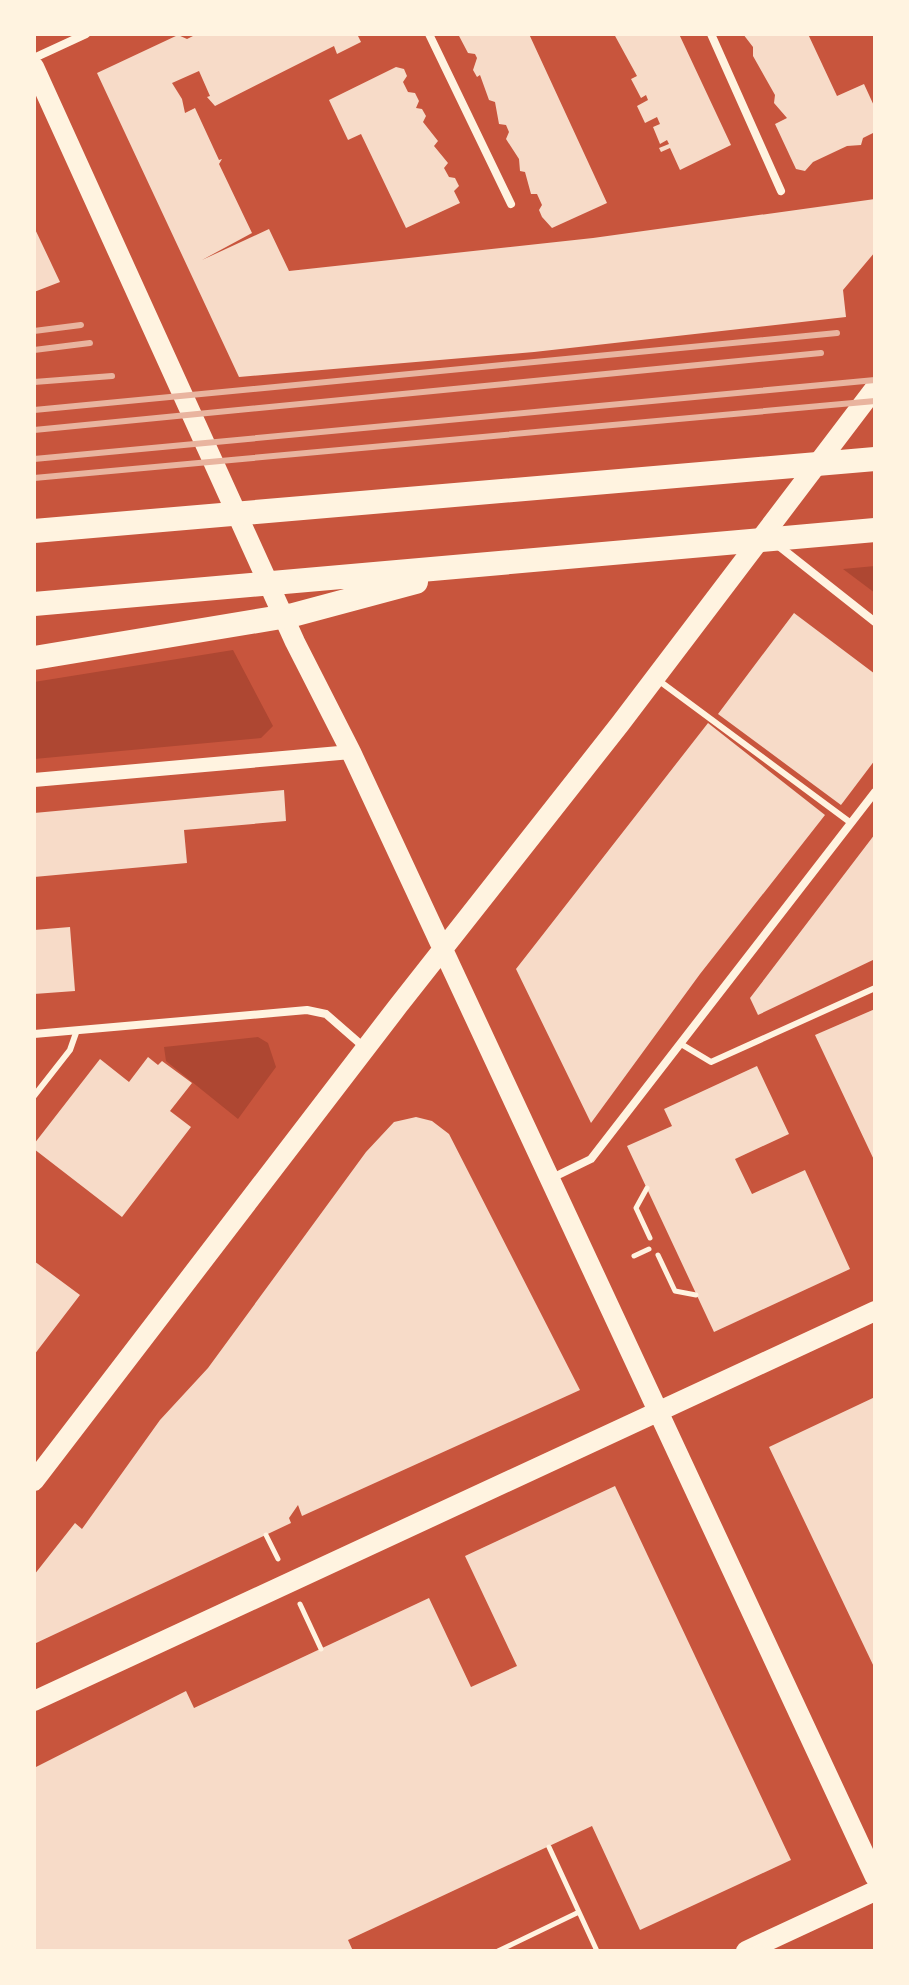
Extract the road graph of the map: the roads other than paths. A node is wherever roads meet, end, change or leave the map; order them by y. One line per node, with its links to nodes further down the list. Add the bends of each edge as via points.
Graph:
1 (86, 34): 4 (street)
2 (429, 34): 7 (street)
3 (711, 34): 6 (street)
4 (34, 58)
5 (34, 67): 18 (main road, via 295,642)
6 (781, 191)
7 (511, 204)
8 (875, 388): 12 (main road)
9 (875, 459): 11 (highway)
10 (875, 530): 13 (highway)
11 (34, 531)
12 (764, 532): 15 (street); 17 (main road)
13 (475, 566): 14 (highway); 16 (highway, via 293,615)
14 (34, 604)
15 (875, 622)
16 (34, 658)
17 (654, 677): 21 (lane); 22 (main road)
18 (351, 752): 19 (street); 22 (main road)
19 (34, 780)
20 (875, 792): 21 (street)
21 (851, 823): 26 (street)
22 (444, 951): 27 (main road); 29 (main road)
23 (875, 988): 26 (lane, via 711,1062)
24 (77, 1030): 25 (street); 27 (street, via 307,1010 326,1014); 28 (lane, via 70,1050)
25 (34, 1034)
26 (681, 1044): 29 (street, via 591,1159)
27 (365, 1048): 32 (main road)
28 (34, 1096)
29 (547, 1180): 31 (main road)
30 (875, 1311): 31 (main road)
31 (656, 1412): 33 (main road); 34 (main road)
32 (34, 1481)
33 (34, 1701)
34 (875, 1877)
35 (875, 1891): 36 (main road)
36 (746, 1951)

